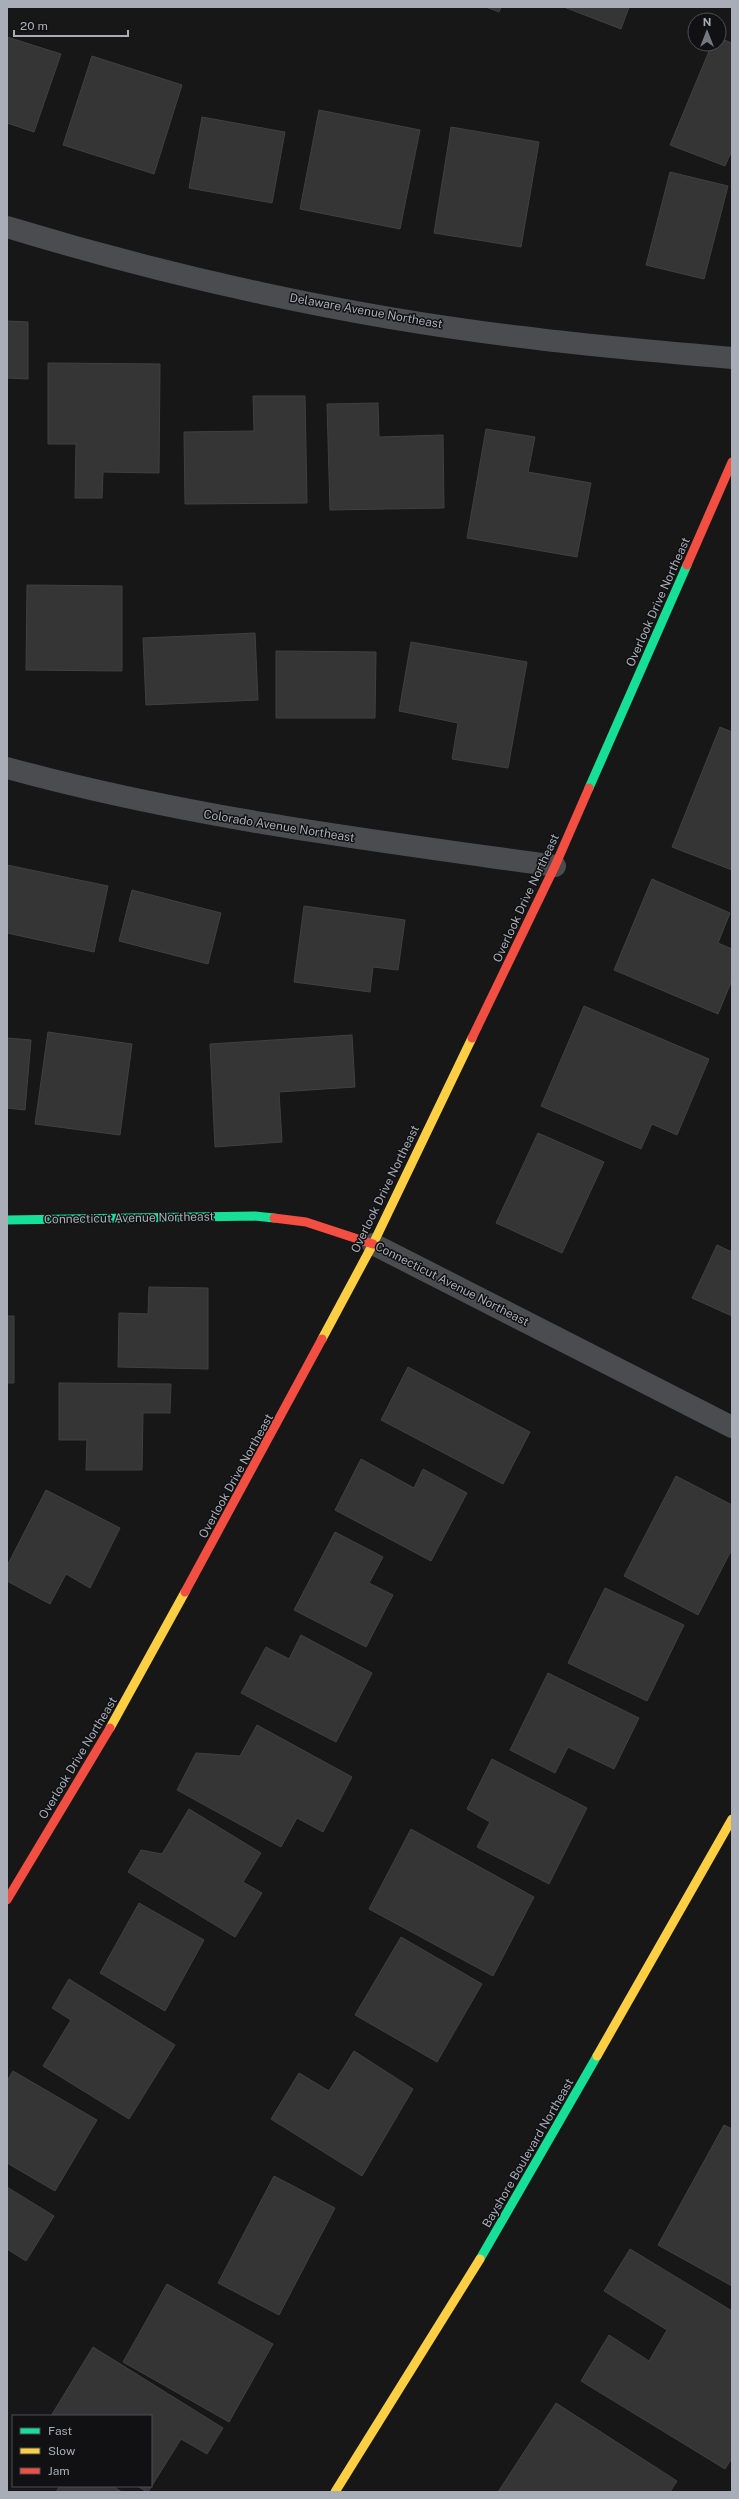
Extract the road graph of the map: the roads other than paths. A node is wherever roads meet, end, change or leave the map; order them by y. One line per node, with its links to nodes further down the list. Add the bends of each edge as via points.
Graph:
1 (7, 227): 2 (street, Delaware Avenue Northeast, via 175,272 344,310 520,337)
2 (732, 358)
3 (732, 462): 5 (street, Overlook Drive Northeast)
4 (7, 768): 5 (street, Colorado Avenue Northeast, via 180,810 283,828)
5 (556, 866): 7 (street, Overlook Drive Northeast)
6 (7, 1220): 7 (street, Connecticut Avenue Northeast, via 255,1216 306,1222)
7 (373, 1244): 8 (street, Connecticut Avenue Northeast); 10 (street, Overlook Drive Northeast, via 269,1440 111,1727)
8 (732, 1427)
9 (732, 1819): 11 (street, Bayshore Boulevard Northeast, via 506,2218)
10 (7, 1900)
11 (335, 2492)

